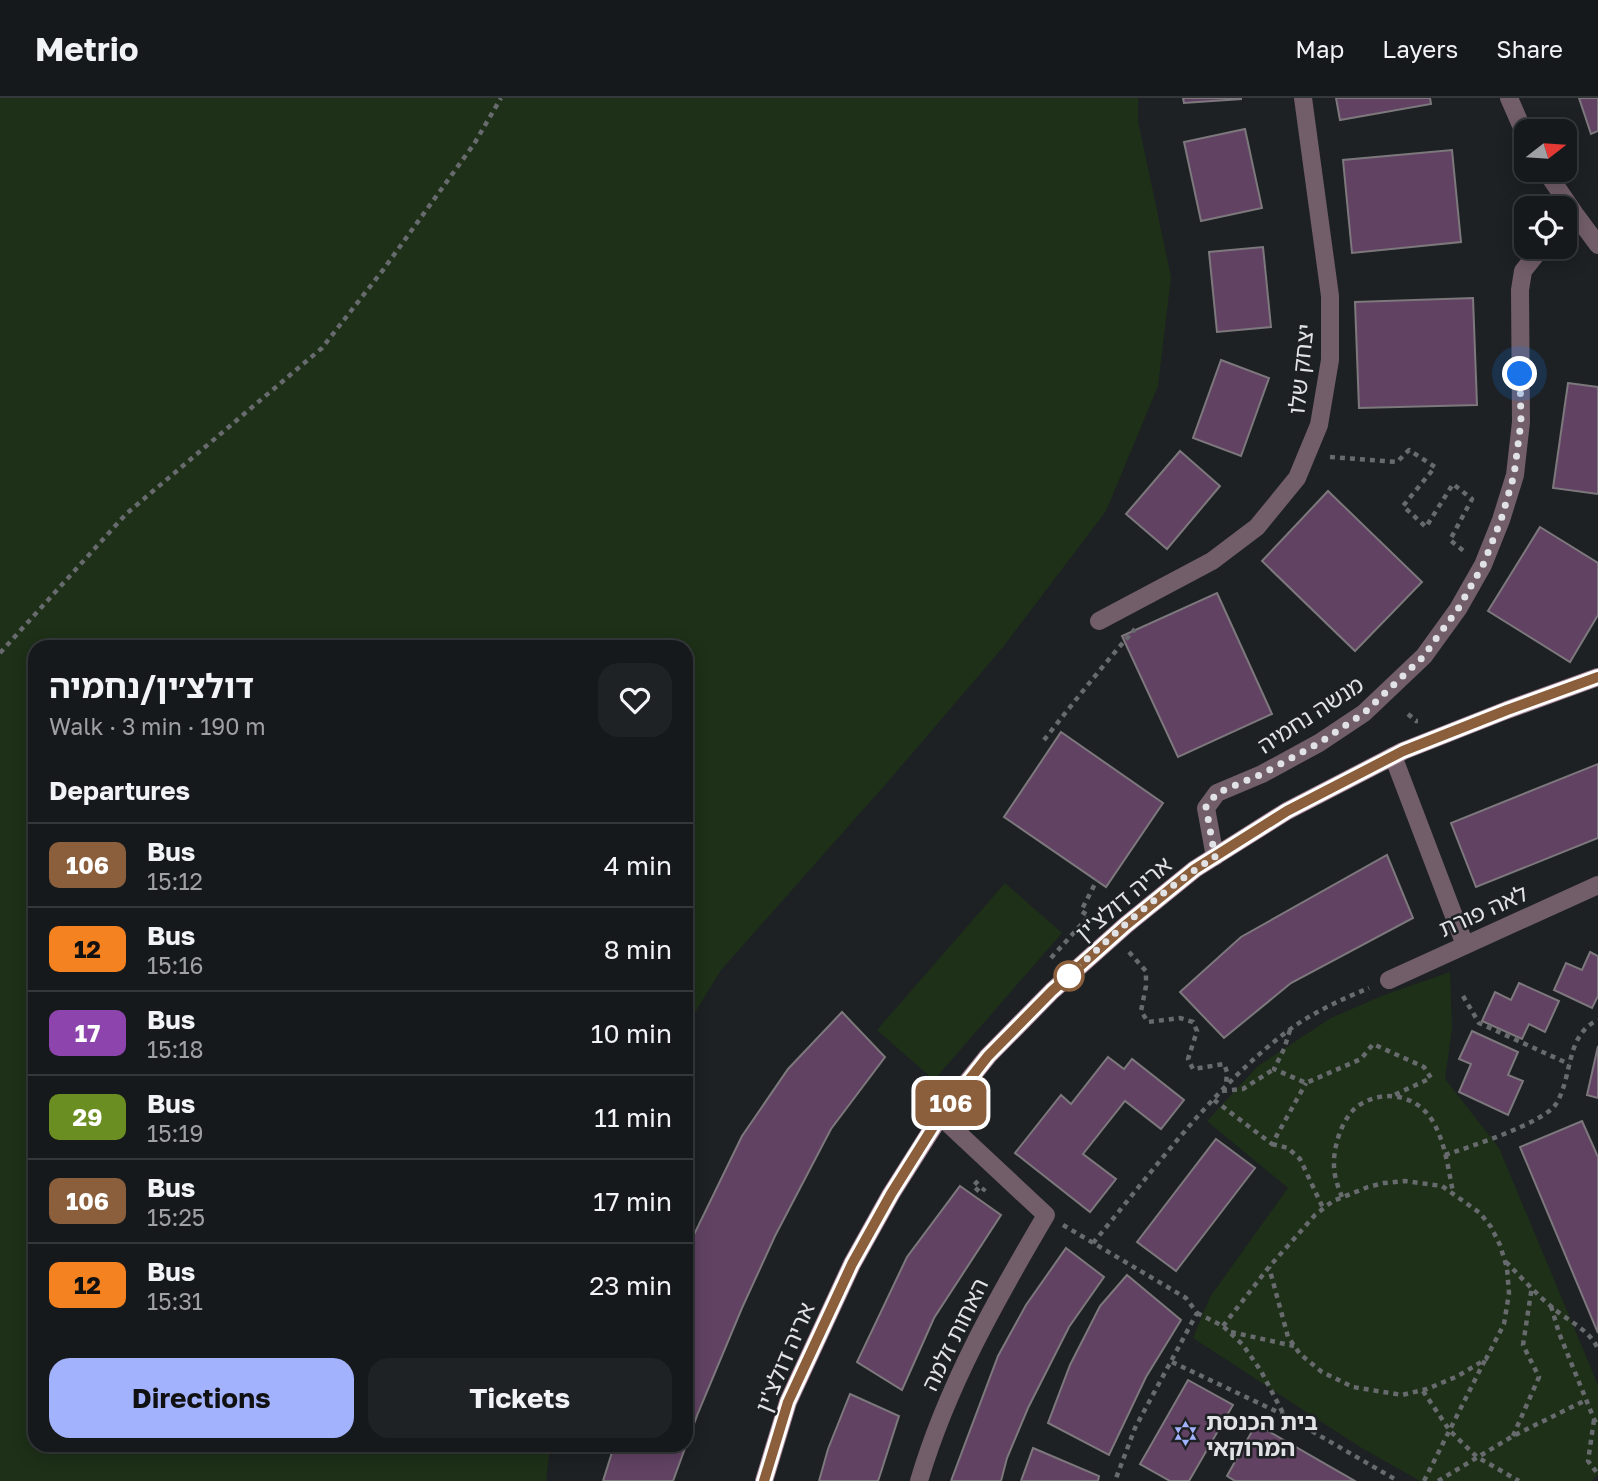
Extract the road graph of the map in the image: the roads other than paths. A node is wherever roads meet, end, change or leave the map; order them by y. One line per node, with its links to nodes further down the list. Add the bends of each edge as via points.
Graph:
1 (1303, 98): 7 (street, יצחק שלו, via 1330,296 1329,360 1320,425 1297,478 1257,527 1212,561)
2 (1509, 98): 3 (street)
3 (1518, 119)
4 (1577, 226): 5 (street)
5 (1598, 245)
6 (1532, 259): 10 (street, מנשה נחמיה, via 1523,271 1520,290 1521,422 1514,475 1483,565 1424,656 1364,713 1319,743 1217,793 1206,807)
7 (1099, 621)
8 (1598, 677): 9 (street, אריה דולצ'ין)
9 (1393, 756): 10 (street, אריה דולצ'ין, via 1287,811); 12 (street)
10 (1215, 857): 14 (street, אריה דולצ'ין, via 1052,991 988,1056)
11 (1598, 885): 12 (street, לאה פורת)
12 (1465, 945): 13 (street, לאה פורת)
13 (1389, 980)
14 (940, 1116): 15 (street, אריה דולצ'ין, via 852,1264 788,1402); 16 (street, האחות זלמה, via 1046,1215 958,1377)
15 (764, 1481)
16 (919, 1481)

